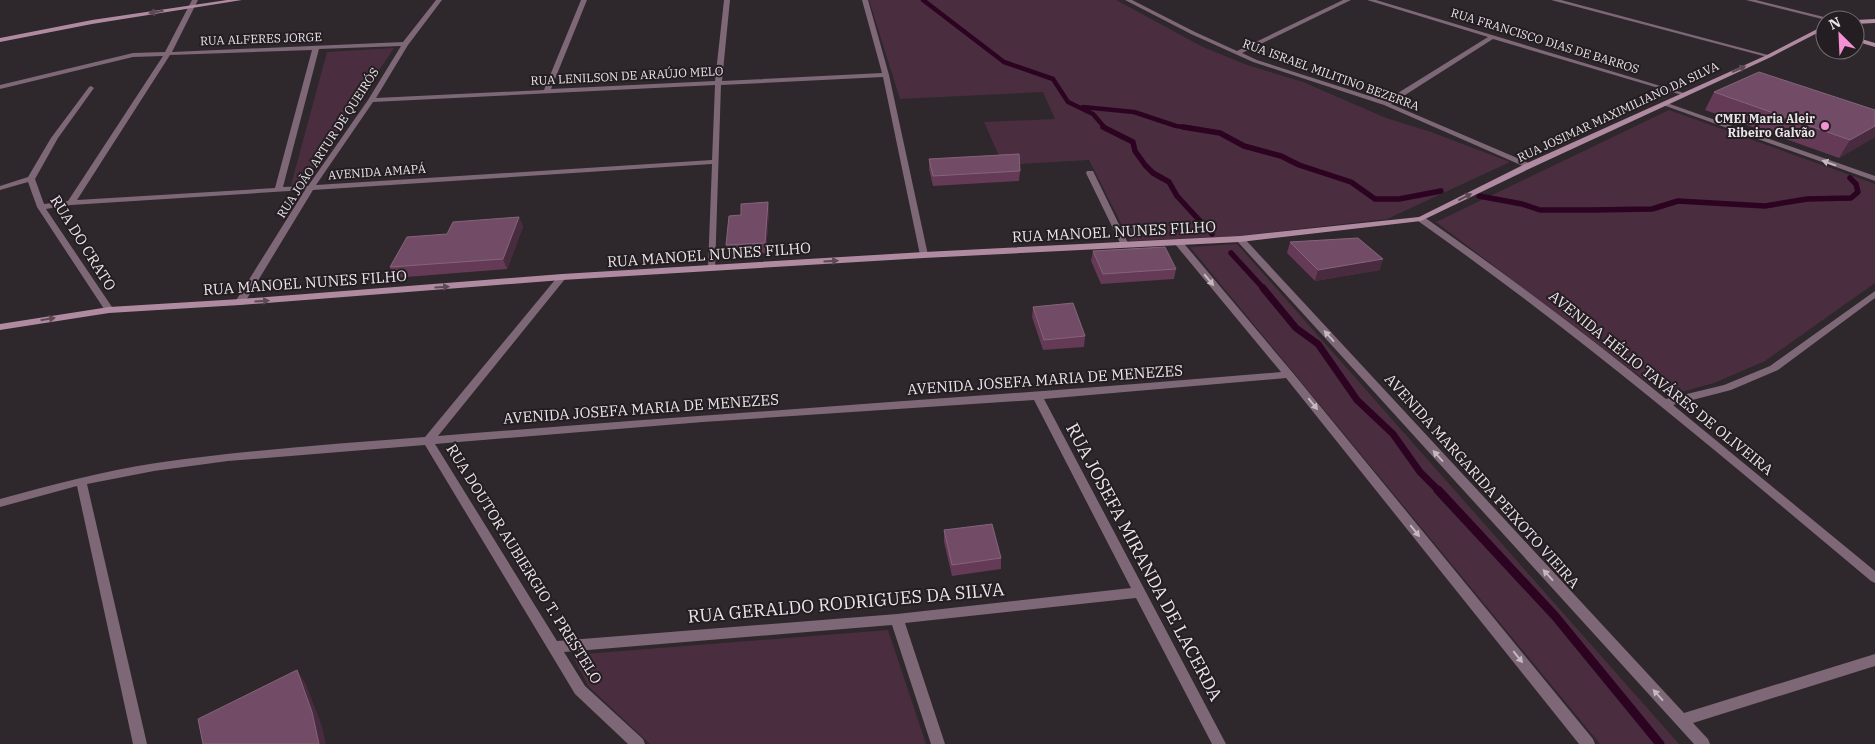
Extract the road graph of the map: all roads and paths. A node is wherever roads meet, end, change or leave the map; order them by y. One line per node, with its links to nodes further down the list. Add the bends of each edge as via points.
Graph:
1 (239, 0): 12 (street)
2 (439, 0): 18 (street, RUA JOÃO ARTUR DE QUEIRÓS)
3 (584, 0): 27 (street)
4 (727, 0): 24 (street)
5 (865, 0): 23 (street)
6 (1128, 0): 13 (street, RUA ISRAEL MILITINO BEZERRA)
7 (1147, 0): 13 (street)
8 (1348, 0): 21 (street)
9 (1370, 0): 16 (street, RUA FRANCISCO DIAS DE BARROS)
10 (1554, 0): 22 (street)
11 (1749, 0): 14 (street)
12 (194, 3): 17 (street, one-way to 17); 20 (street)
13 (1137, 4): 21 (street, RUA ISRAEL MILITINO BEZERRA)
14 (1815, 16)
15 (1815, 33): 22 (street, RUA JOSIMAR MAXIMILIANO DA SILVA)
16 (1491, 38): 28 (street, RUA FRANCISCO DIAS DE BARROS); 30 (street)
17 (0, 40)
18 (405, 44): 19 (street, RUA ALFERES JORGE); 29 (street, RUA JOÃO ARTUR DE QUEIRÓS)
19 (316, 48): 20 (street, RUA ALFERES JORGE); 39 (street)
20 (168, 53): 25 (street, RUA ALFERES JORGE, via 117,58); 40 (street)
21 (1236, 53): 30 (street, RUA ISRAEL MILITINO BEZERRA)
22 (1768, 56): 28 (street, RUA JOSIMAR MAXIMILIANO DA SILVA, one-way to 22)
23 (886, 75): 24 (street, RUA LENILSON DE ARAÚJO MELO); 46 (street)
24 (718, 83): 27 (street, RUA LENILSON DE ARAÚJO MELO); 32 (street)
25 (0, 87)
26 (91, 88): 35 (street, via 55,138)
27 (547, 91): 29 (street, RUA LENILSON DE ARAÚJO MELO)
28 (1684, 94): 31 (street, RUA JOSIMAR MAXIMILIANO DA SILVA)
29 (370, 100): 38 (street, RUA JOÃO ARTUR DE QUEIRÓS)
30 (1386, 104): 33 (street, RUA ISRAEL MILITINO BEZERRA)
31 (1665, 104): 33 (street, RUA JOSIMAR MAXIMILIANO DA SILVA); 36 (street, one-way to 31)
32 (714, 162): 38 (street, AVENIDA AMAPÁ); 47 (street)
33 (1528, 166): 42 (street, RUA JOSIMAR MAXIMILIANO DA SILVA, one-way to 33)
34 (1090, 173): 45 (street)
35 (32, 179): 37 (street); 41 (street, RUA DO CRATO)
36 (1875, 179)
37 (0, 188)
38 (310, 188): 39 (street, AVENIDA AMAPÁ); 50 (street, RUA JOÃO ARTUR DE QUEIRÓS)
39 (278, 190): 40 (street, AVENIDA AMAPÁ)
40 (71, 203): 41 (street, AVENIDA AMAPÁ)
41 (42, 207): 51 (street, RUA DO CRATO)
42 (1421, 218): 43 (street, RUA MANOEL NUNES FILHO); 55 (street, AVENIDA HÉLIO TAVÁRES DE OLIVEIRA, via 1492,267)
43 (1240, 239): 44 (street, RUA MANOEL NUNES FILHO); 64 (street, AVENIDA MARGARIDA PEIXOTO VIEIRA, one-way to 43)
44 (1178, 242): 45 (street, RUA MANOEL NUNES FILHO); 53 (street, one-way to 53)
45 (1125, 245): 46 (street, RUA MANOEL NUNES FILHO)
46 (924, 255): 47 (street, RUA MANOEL NUNES FILHO, one-way to 46)
47 (712, 268): 48 (street, RUA MANOEL NUNES FILHO)
48 (562, 278): 50 (street, RUA MANOEL NUNES FILHO, one-way to 48); 56 (street, RUA DOUTOR AUBIERGIO T. PRESTELO)
49 (1875, 294): 55 (street, via 1774,368 1726,388)
50 (240, 302): 51 (street, RUA MANOEL NUNES FILHO)
51 (109, 310): 52 (street, RUA MANOEL NUNES FILHO, one-way to 51)
52 (0, 327)
53 (1290, 375): 54 (street, AVENIDA JOSEFA MARIA DE MENEZES); 69 (street, one-way to 69)
54 (1037, 396): 56 (street, AVENIDA JOSEFA MARIA DE MENEZES, via 703,418); 60 (street, RUA JOSEFA MIRANDA DE LACERDA)
55 (1664, 403): 59 (street, AVENIDA HÉLIO TAVÁRES DE OLIVEIRA)
56 (428, 441): 57 (street, AVENIDA JOSEFA MARIA DE MENEZES, via 228,458 154,467); 62 (street, RUA DOUTOR AUBIERGIO T. PRESTELO)
57 (81, 481): 58 (street, AVENIDA JOSEFA MARIA DE MENEZES); 65 (street)
58 (0, 503)
59 (1875, 578)
60 (1140, 592): 61 (street, RUA GERALDO RODRIGUES DA SILVA); 68 (street, RUA JOSEFA MIRANDA DE LACERDA)
61 (897, 619): 62 (street, RUA GERALDO RODRIGUES DA SILVA); 67 (street)
62 (554, 647): 66 (street, RUA DOUTOR AUBIERGIO T. PRESTELO, via 580,690)
63 (1875, 660): 64 (street)
64 (1681, 720): 70 (street, AVENIDA MARGARIDA PEIXOTO VIEIRA)
65 (140, 744)
66 (638, 744)
67 (938, 744)
68 (1219, 744)
69 (1588, 744)
70 (1703, 744)

